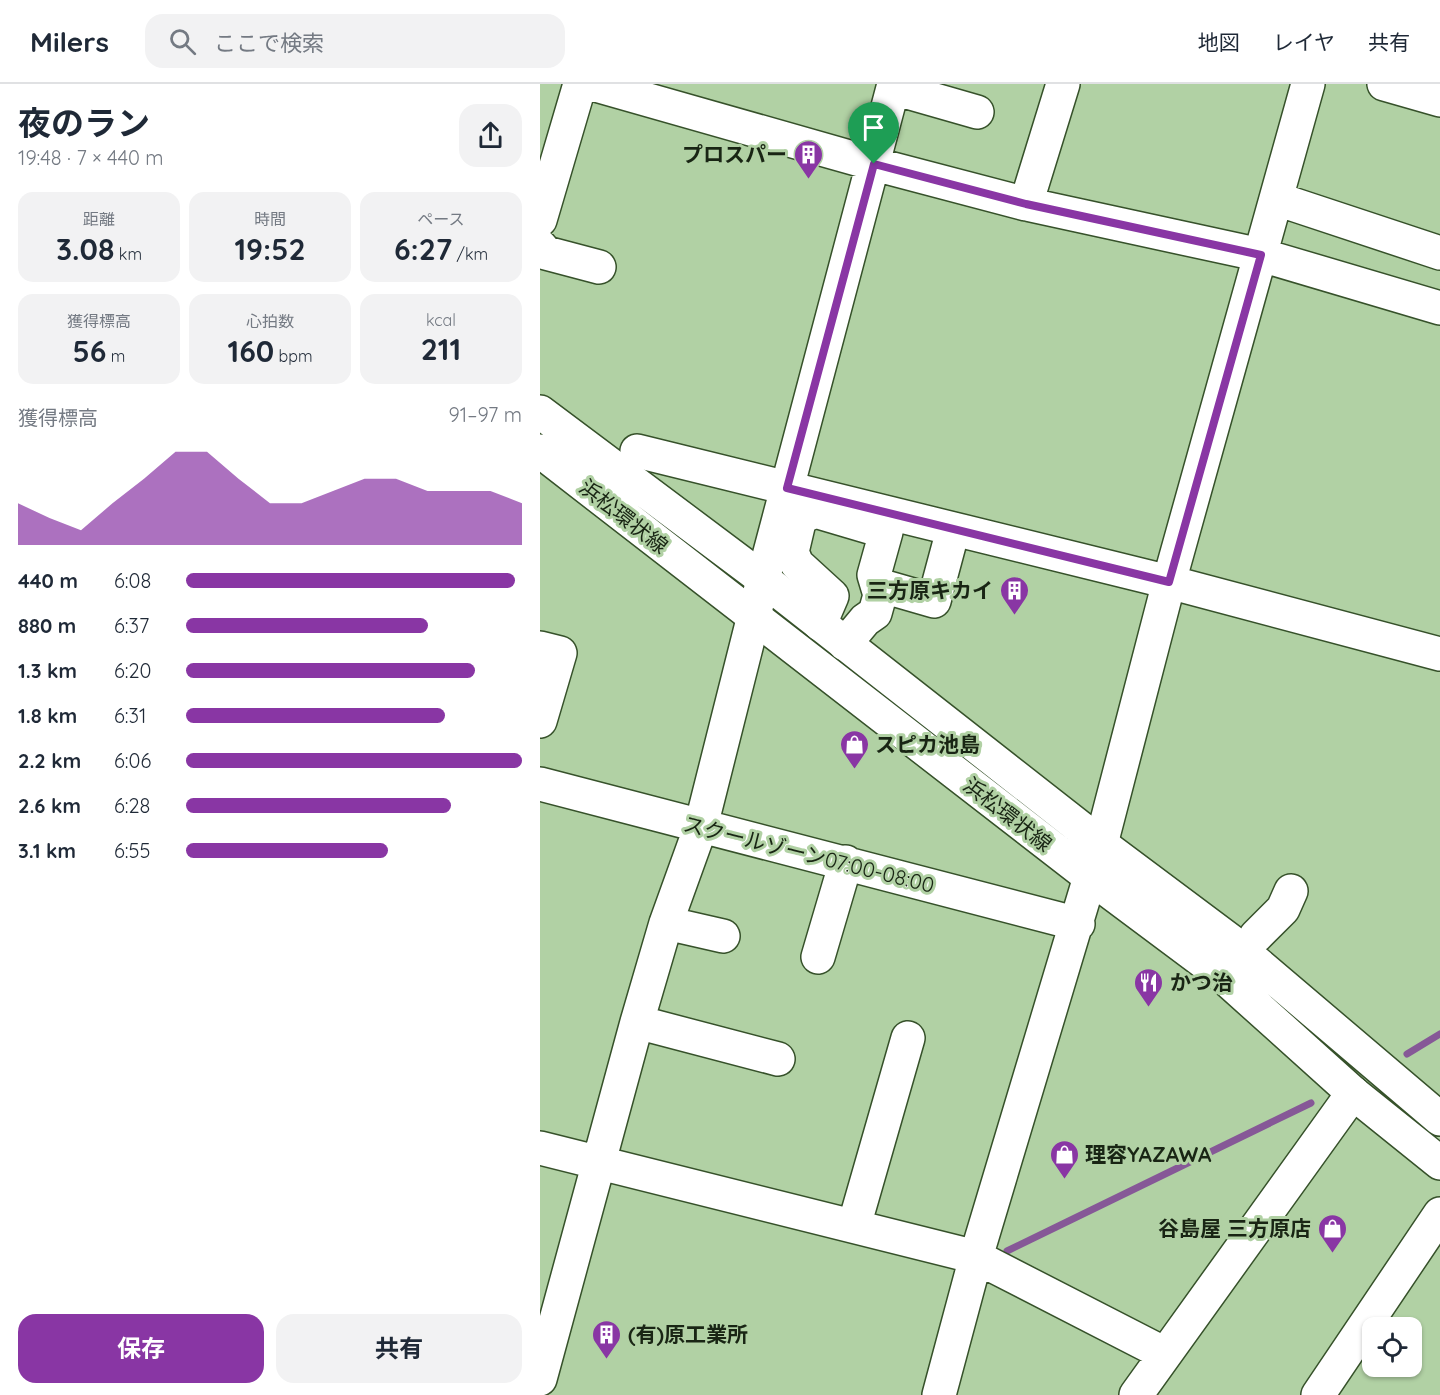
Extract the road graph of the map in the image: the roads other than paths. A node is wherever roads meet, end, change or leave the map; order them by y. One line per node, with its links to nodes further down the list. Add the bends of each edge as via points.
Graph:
1 (580, 84): 12 (main road)
2 (592, 84): 9 (main road)
3 (1063, 84): 11 (main road)
4 (1308, 84): 10 (main road)
5 (1384, 84): 7 (main road)
6 (894, 86): 8 (main road); 9 (main road)
7 (1440, 100)
8 (977, 112)
9 (874, 164): 11 (main road); 21 (main road)
10 (1277, 199): 14 (main road); 15 (main road)
11 (1026, 204): 15 (main road)
12 (540, 220)
13 (540, 246): 16 (main road, via 546,253)
14 (1440, 253)
15 (1261, 255): 17 (main road); 25 (main road)
16 (599, 267)
17 (1439, 306)
18 (540, 412): 24 (main road, 浜松環状線)
19 (540, 451): 27 (main road, 浜松環状線)
20 (637, 451): 21 (main road)
21 (787, 488): 22 (main road); 24 (main road)
22 (897, 516): 23 (main road); 26 (main road)
23 (953, 530): 25 (main road); 26 (main road, via 934,601)
24 (763, 579): 27 (main road); 28 (main road, 浜松環状線)
25 (1169, 582): 31 (main road); 35 (main road)
26 (881, 590): 28 (main road, via 874,575 886,532 815,511 800,518 792,552 798,564 832,596); 29 (main road, via 875,613)
27 (754, 618): 34 (main road); 37 (main road, 浜松環状線)
28 (820, 624): 29 (main road, 浜松環状線)
29 (845, 644): 35 (main road, 浜松環状線)
30 (540, 648): 32 (main road, via 560,653)
31 (1440, 654)
32 (540, 721)
33 (540, 784): 34 (main road, スクールゾーン07:00-08:00)
34 (701, 826): 36 (main road, スクールゾーン07:00-08:00); 39 (main road)
35 (1101, 844): 48 (main road, 浜松環状線, via 1232,942)
36 (846, 862): 40 (main road, スクールゾーン07:00-08:00); 43 (main road)
37 (1090, 877): 40 (main road); 47 (main road, 浜松環状線, via 1224,977)
38 (1291, 891): 42 (main road, via 1283,909)
39 (666, 923): 41 (main road); 44 (main road)
40 (1078, 924): 54 (main road)
41 (723, 936)
42 (1256, 936)
43 (818, 957)
44 (637, 1022): 46 (main road); 50 (main road)
45 (908, 1038): 53 (main road)
46 (778, 1059)
47 (1353, 1093): 51 (main road, 浜松環状線); 56 (main road)
48 (1440, 1119)
49 (540, 1148): 50 (main road)
50 (598, 1162): 53 (main road); 55 (main road)
51 (1440, 1164)
52 (1440, 1214): 60 (main road)
53 (854, 1226): 54 (main road)
54 (976, 1257): 56 (main road); 58 (main road)
55 (550, 1303): 57 (main road)
56 (1164, 1354): 59 (main road)
57 (541, 1372)
58 (939, 1395)
59 (1136, 1395)
60 (1318, 1395)

